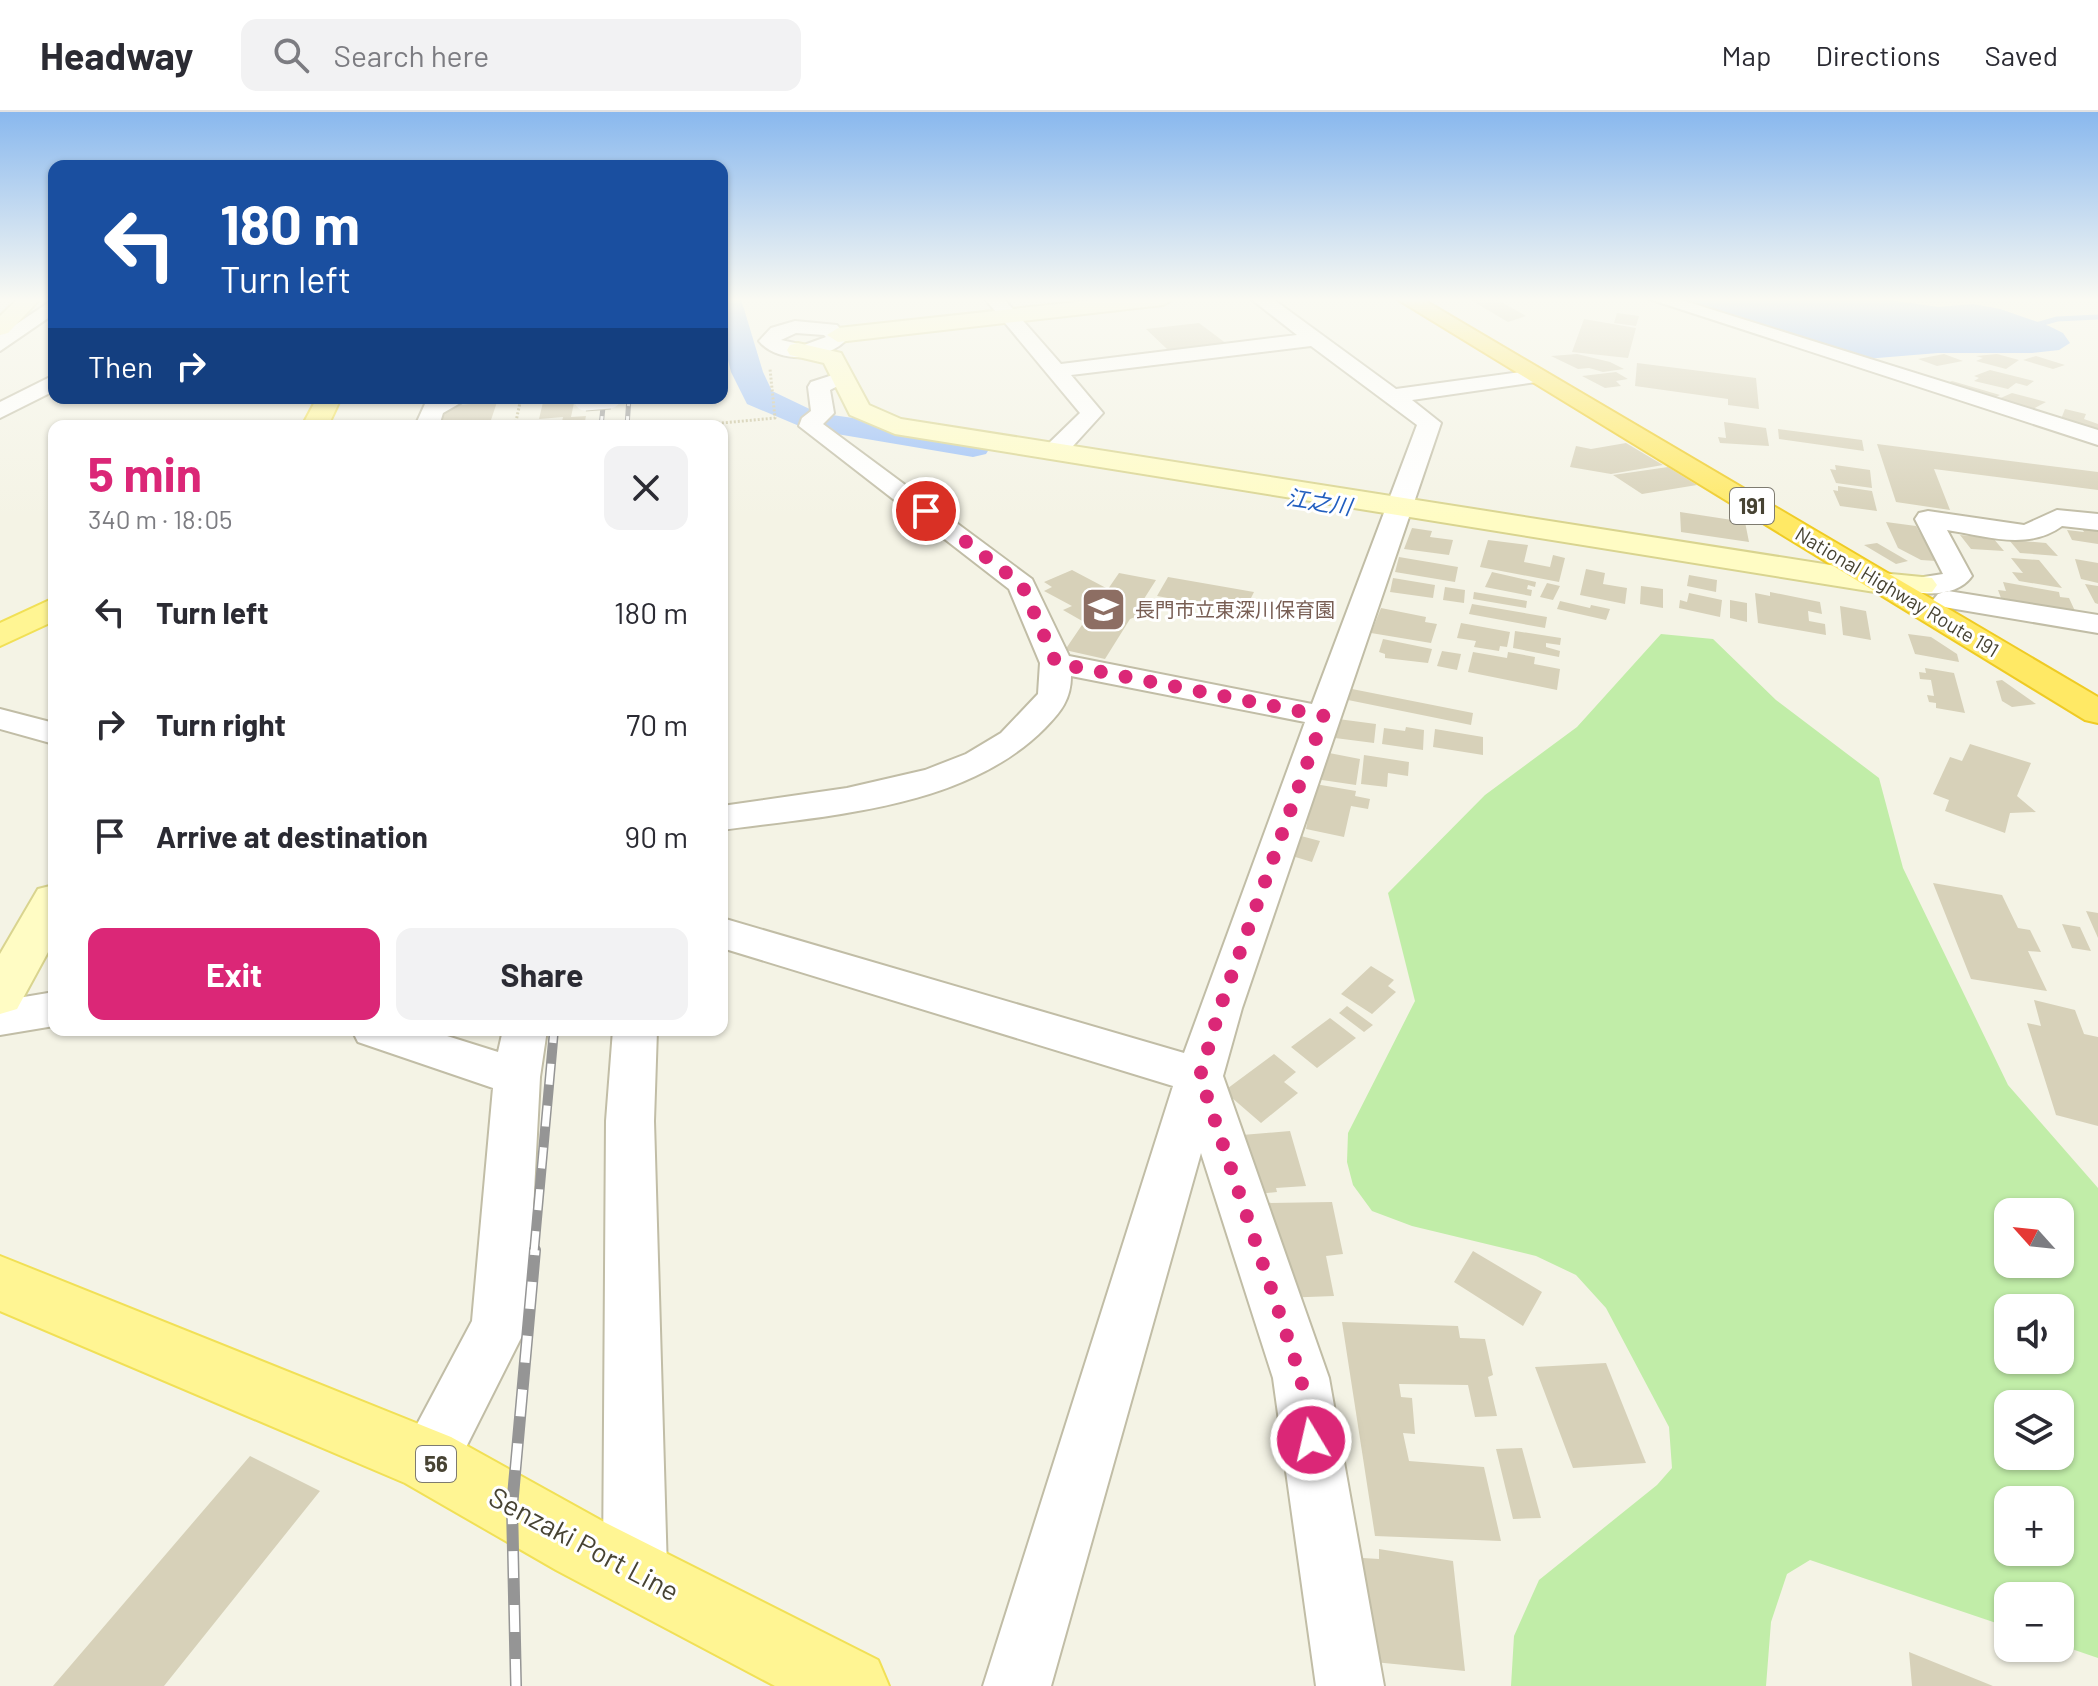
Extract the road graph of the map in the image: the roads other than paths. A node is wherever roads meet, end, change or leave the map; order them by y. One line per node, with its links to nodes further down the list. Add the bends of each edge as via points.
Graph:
1 (840, 372): 8 (street)
2 (1054, 372): 17 (street, via 1092,413)
3 (1360, 372): 10 (street)
4 (1530, 372): 7 (highway, National Highway Route 191 / 191)
5 (1557, 372): 21 (highway, National Highway Route 191 / 191)
6 (1891, 372): 16 (street)
7 (1536, 376): 10 (street); 20 (highway, National Highway Route 191 / 191)
8 (842, 378): 13 (street, via 819,387); 14 (street)
9 (48, 385): 12 (street)
10 (1392, 396): 18 (street, via 1429,423)
11 (444, 404): 15 (street, via 433,409)
12 (0, 411)
13 (823, 413): 14 (street); 26 (street, via 811,426 1022,585)
14 (864, 415): 17 (street, via 895,426)
15 (429, 420)
16 (2098, 438)
17 (1054, 452): 18 (street)
18 (1400, 504): 20 (street); 29 (street)
19 (2098, 522): 21 (street, via 2057,518 2037,532 2024,533 1928,519 1958,576)
20 (1881, 583): 21 (street); 28 (highway, National Highway Route 191 / 191)
21 (1921, 585): 22 (highway, National Highway Route 191 / 191)
22 (1948, 600): 24 (street); 27 (highway, National Highway Route 191 / 191)
23 (48, 611): 25 (main road)
24 (2098, 624)
25 (0, 636)
26 (1056, 663): 29 (street); 32 (street, via 1054,695 1033,724 1014,742 971,764 867,797)
27 (2098, 688)
28 (2098, 712)
29 (1324, 716): 43 (street)
30 (0, 719): 31 (street)
31 (48, 732)
32 (728, 817)
33 (48, 915): 36 (street)
34 (48, 916): 37 (street)
35 (728, 935): 43 (street)
36 (0, 954)
37 (0, 996)
38 (48, 1010): 39 (street)
39 (0, 1018)
40 (411, 1036): 42 (street)
41 (635, 1036): 46 (street, via 630,1121)
42 (521, 1054): 45 (street, via 499,1326)
43 (1200, 1076): 48 (street); 49 (street, via 1301,1378)
44 (0, 1283): 45 (main road, Senzaki Port Line / 56)
45 (428, 1460): 46 (main road, Senzaki Port Line / 56)
46 (635, 1571): 47 (main road, Senzaki Port Line / 56)
47 (852, 1686)
48 (1017, 1686)
49 (1350, 1686)

